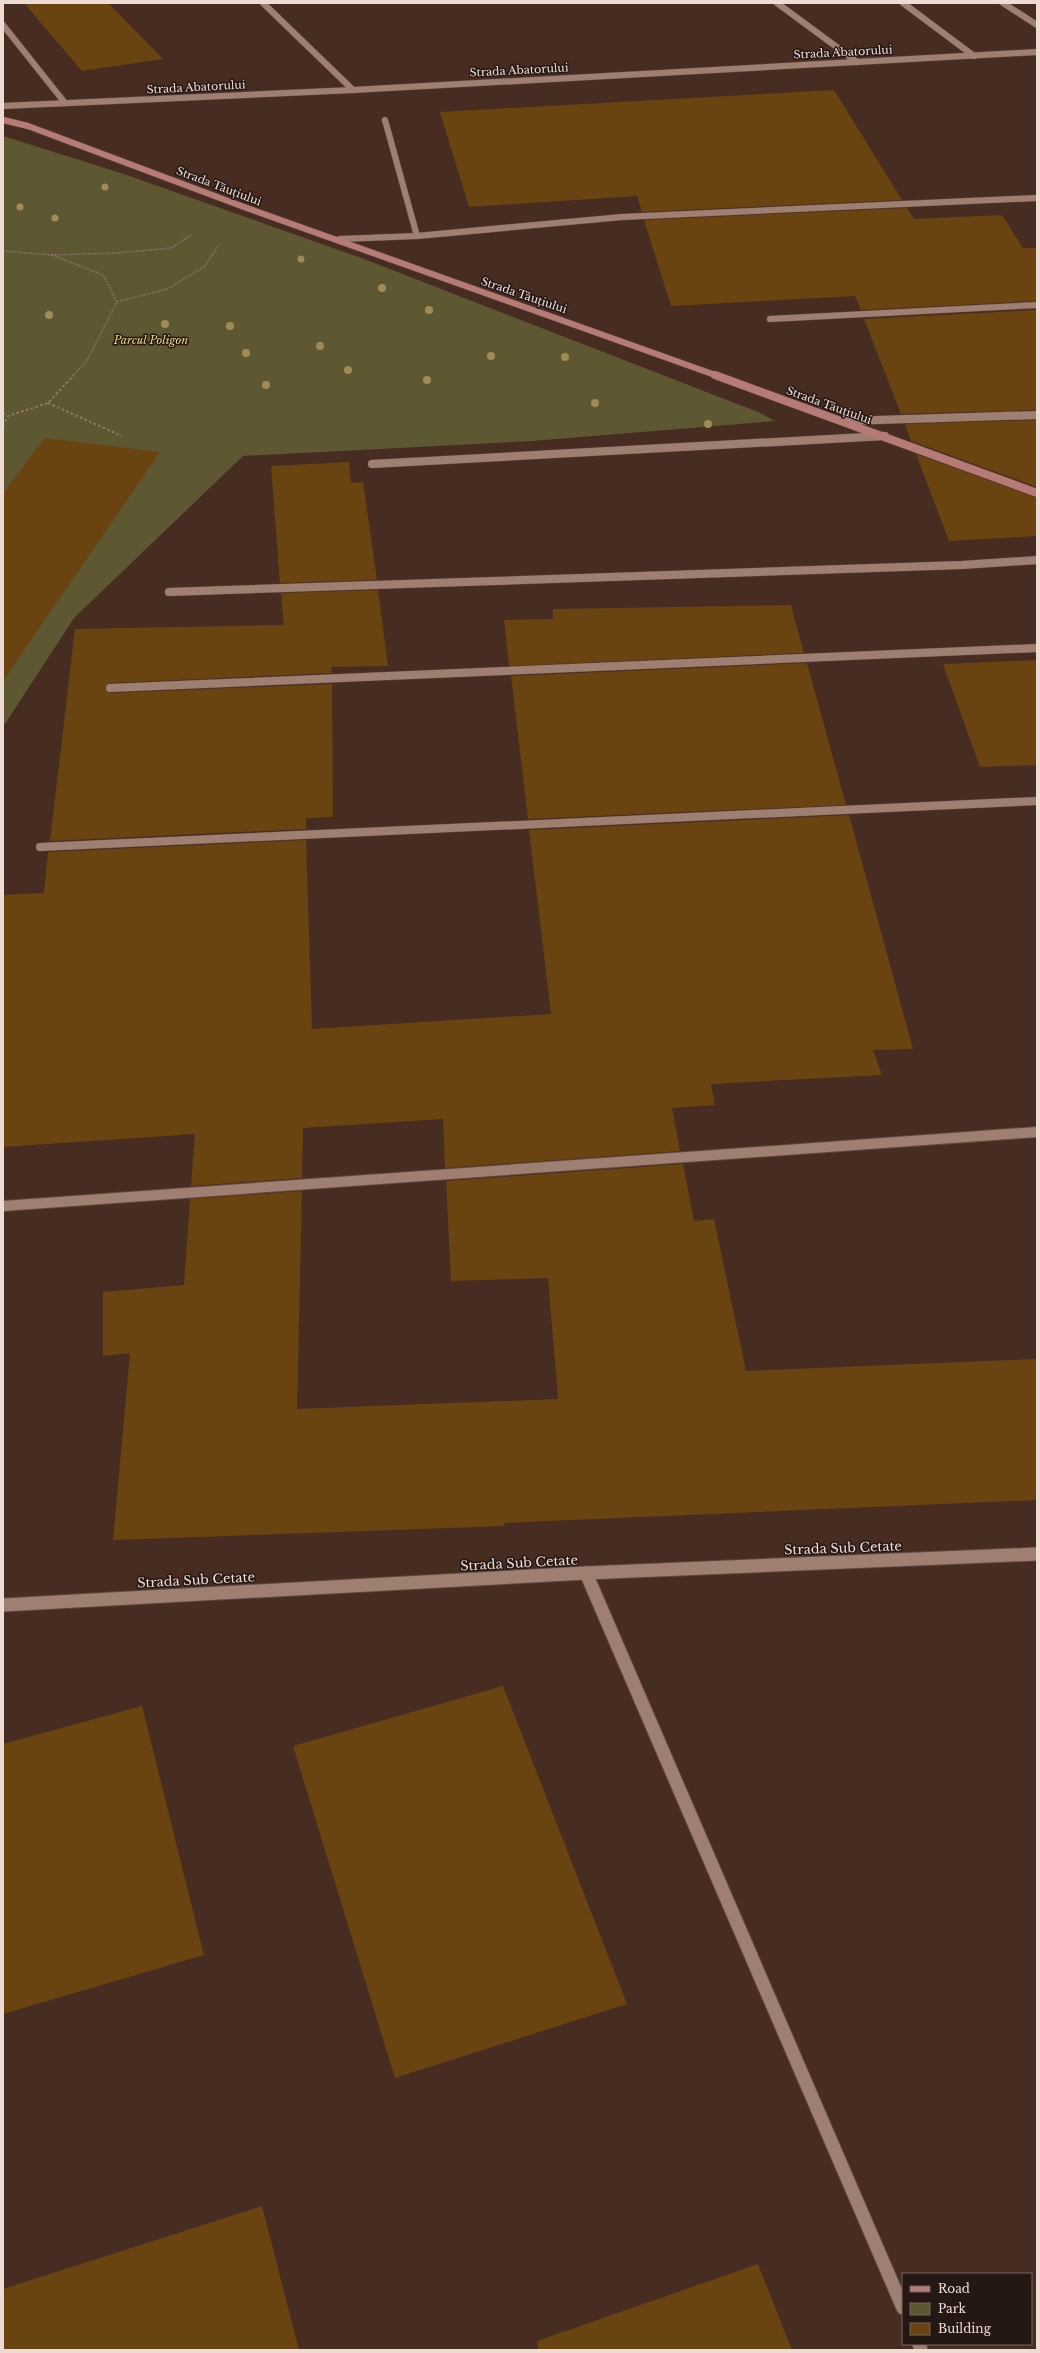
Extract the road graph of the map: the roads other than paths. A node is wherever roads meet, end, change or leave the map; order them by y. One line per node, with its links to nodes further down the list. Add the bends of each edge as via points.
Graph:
1 (263, 3): 10 (street)
2 (777, 3): 9 (street)
3 (903, 3): 8 (street)
4 (1003, 3): 6 (street)
5 (3, 25): 11 (street)
6 (1037, 25)
7 (1037, 52): 8 (street, Strada Abatorului)
8 (974, 56): 9 (street, Strada Abatorului)
9 (857, 62): 10 (street, Strada Abatorului)
10 (353, 90): 11 (street, Strada Abatorului)
11 (64, 104): 12 (street, Strada Abatorului)
12 (3, 106)
13 (3, 120): 17 (main road, Strada Tăuțiului, via 28,126 251,209)
14 (385, 120): 16 (street)
15 (1037, 198): 16 (street, via 622,217)
16 (417, 236): 17 (street)
17 (340, 239): 21 (main road, Strada Tăuțiului)
18 (1037, 305): 19 (street)
19 (770, 319)
20 (1037, 415): 21 (street)
21 (846, 421): 22 (main road, Strada Tăuțiului)
22 (885, 436): 23 (street); 24 (main road, Strada Tăuțiului)
23 (372, 464)
24 (1037, 492)
25 (1037, 560): 26 (street, via 954,566)
26 (169, 592)
27 (1037, 648): 28 (street)
28 (110, 688)
29 (1037, 801): 30 (street)
30 (40, 847)
31 (1037, 1132): 32 (street)
32 (3, 1206)
33 (1037, 1554): 34 (street, Strada Sub Cetate)
34 (586, 1573): 35 (street, Strada Sub Cetate); 36 (street)
35 (3, 1605)
36 (902, 2306)

